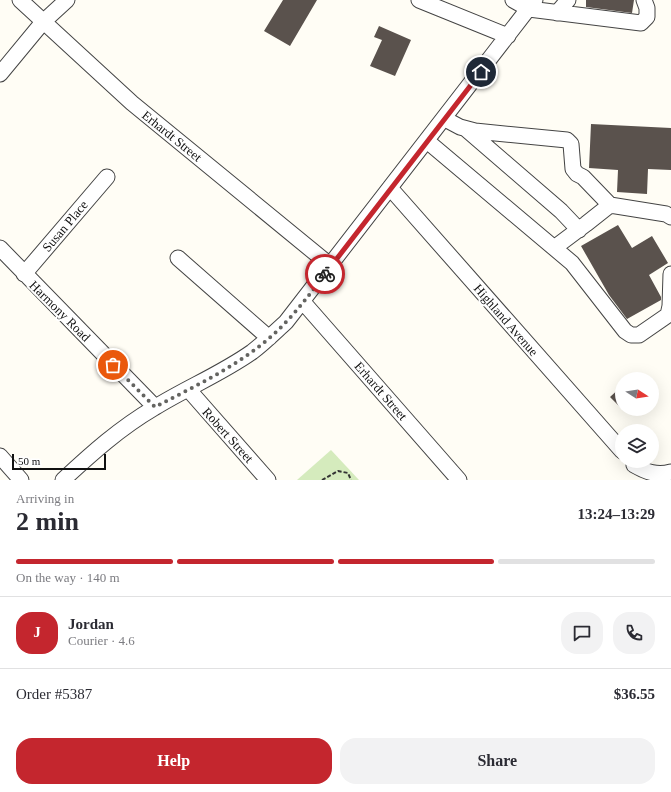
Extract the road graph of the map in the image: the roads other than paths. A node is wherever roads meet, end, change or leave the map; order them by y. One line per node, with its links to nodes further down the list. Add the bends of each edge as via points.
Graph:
1 (20, 0): 9 (street, Erhardt Street)
2 (67, 0): 9 (street)
3 (419, 0): 10 (street)
4 (513, 0): 7 (street)
5 (568, 0): 8 (street)
6 (644, 0): 8 (street, via 647,17 641,23)
7 (532, 5): 8 (street); 10 (street)
8 (557, 13)
9 (43, 22): 11 (street); 23 (street, Erhardt Street, via 132,103)
10 (508, 36): 12 (street)
11 (0, 74)
12 (444, 119): 13 (street); 14 (street)
13 (466, 129): 17 (street, via 567,140 571,144 573,169); 19 (street, via 561,211)
14 (427, 141): 16 (street); 21 (street)
15 (106, 177): 24 (street, Susan Place)
16 (391, 189): 23 (street); 30 (street, Highland Avenue)
17 (610, 204): 18 (street); 19 (street)
18 (671, 216)
19 (579, 230): 21 (street)
20 (0, 248): 24 (street, Harmony Road)
21 (554, 248): 25 (street, via 572,263 631,335 639,335 668,315)
22 (178, 258): 27 (street)
23 (331, 266): 26 (street)
24 (24, 274): 29 (street, Harmony Road)
25 (671, 274)
26 (303, 302): 27 (street); 38 (street, Erhardt Street)
27 (270, 338): 28 (street)
28 (188, 390): 29 (street); 37 (street, Robert Street)
29 (155, 407): 36 (street, via 101,445)
30 (615, 443)
31 (0, 456): 35 (street)
32 (636, 468): 39 (street)
33 (642, 468): 34 (street, via 653,474)
34 (671, 472)
35 (21, 480)
36 (63, 480)
37 (268, 480)
38 (459, 480)
39 (644, 480)

